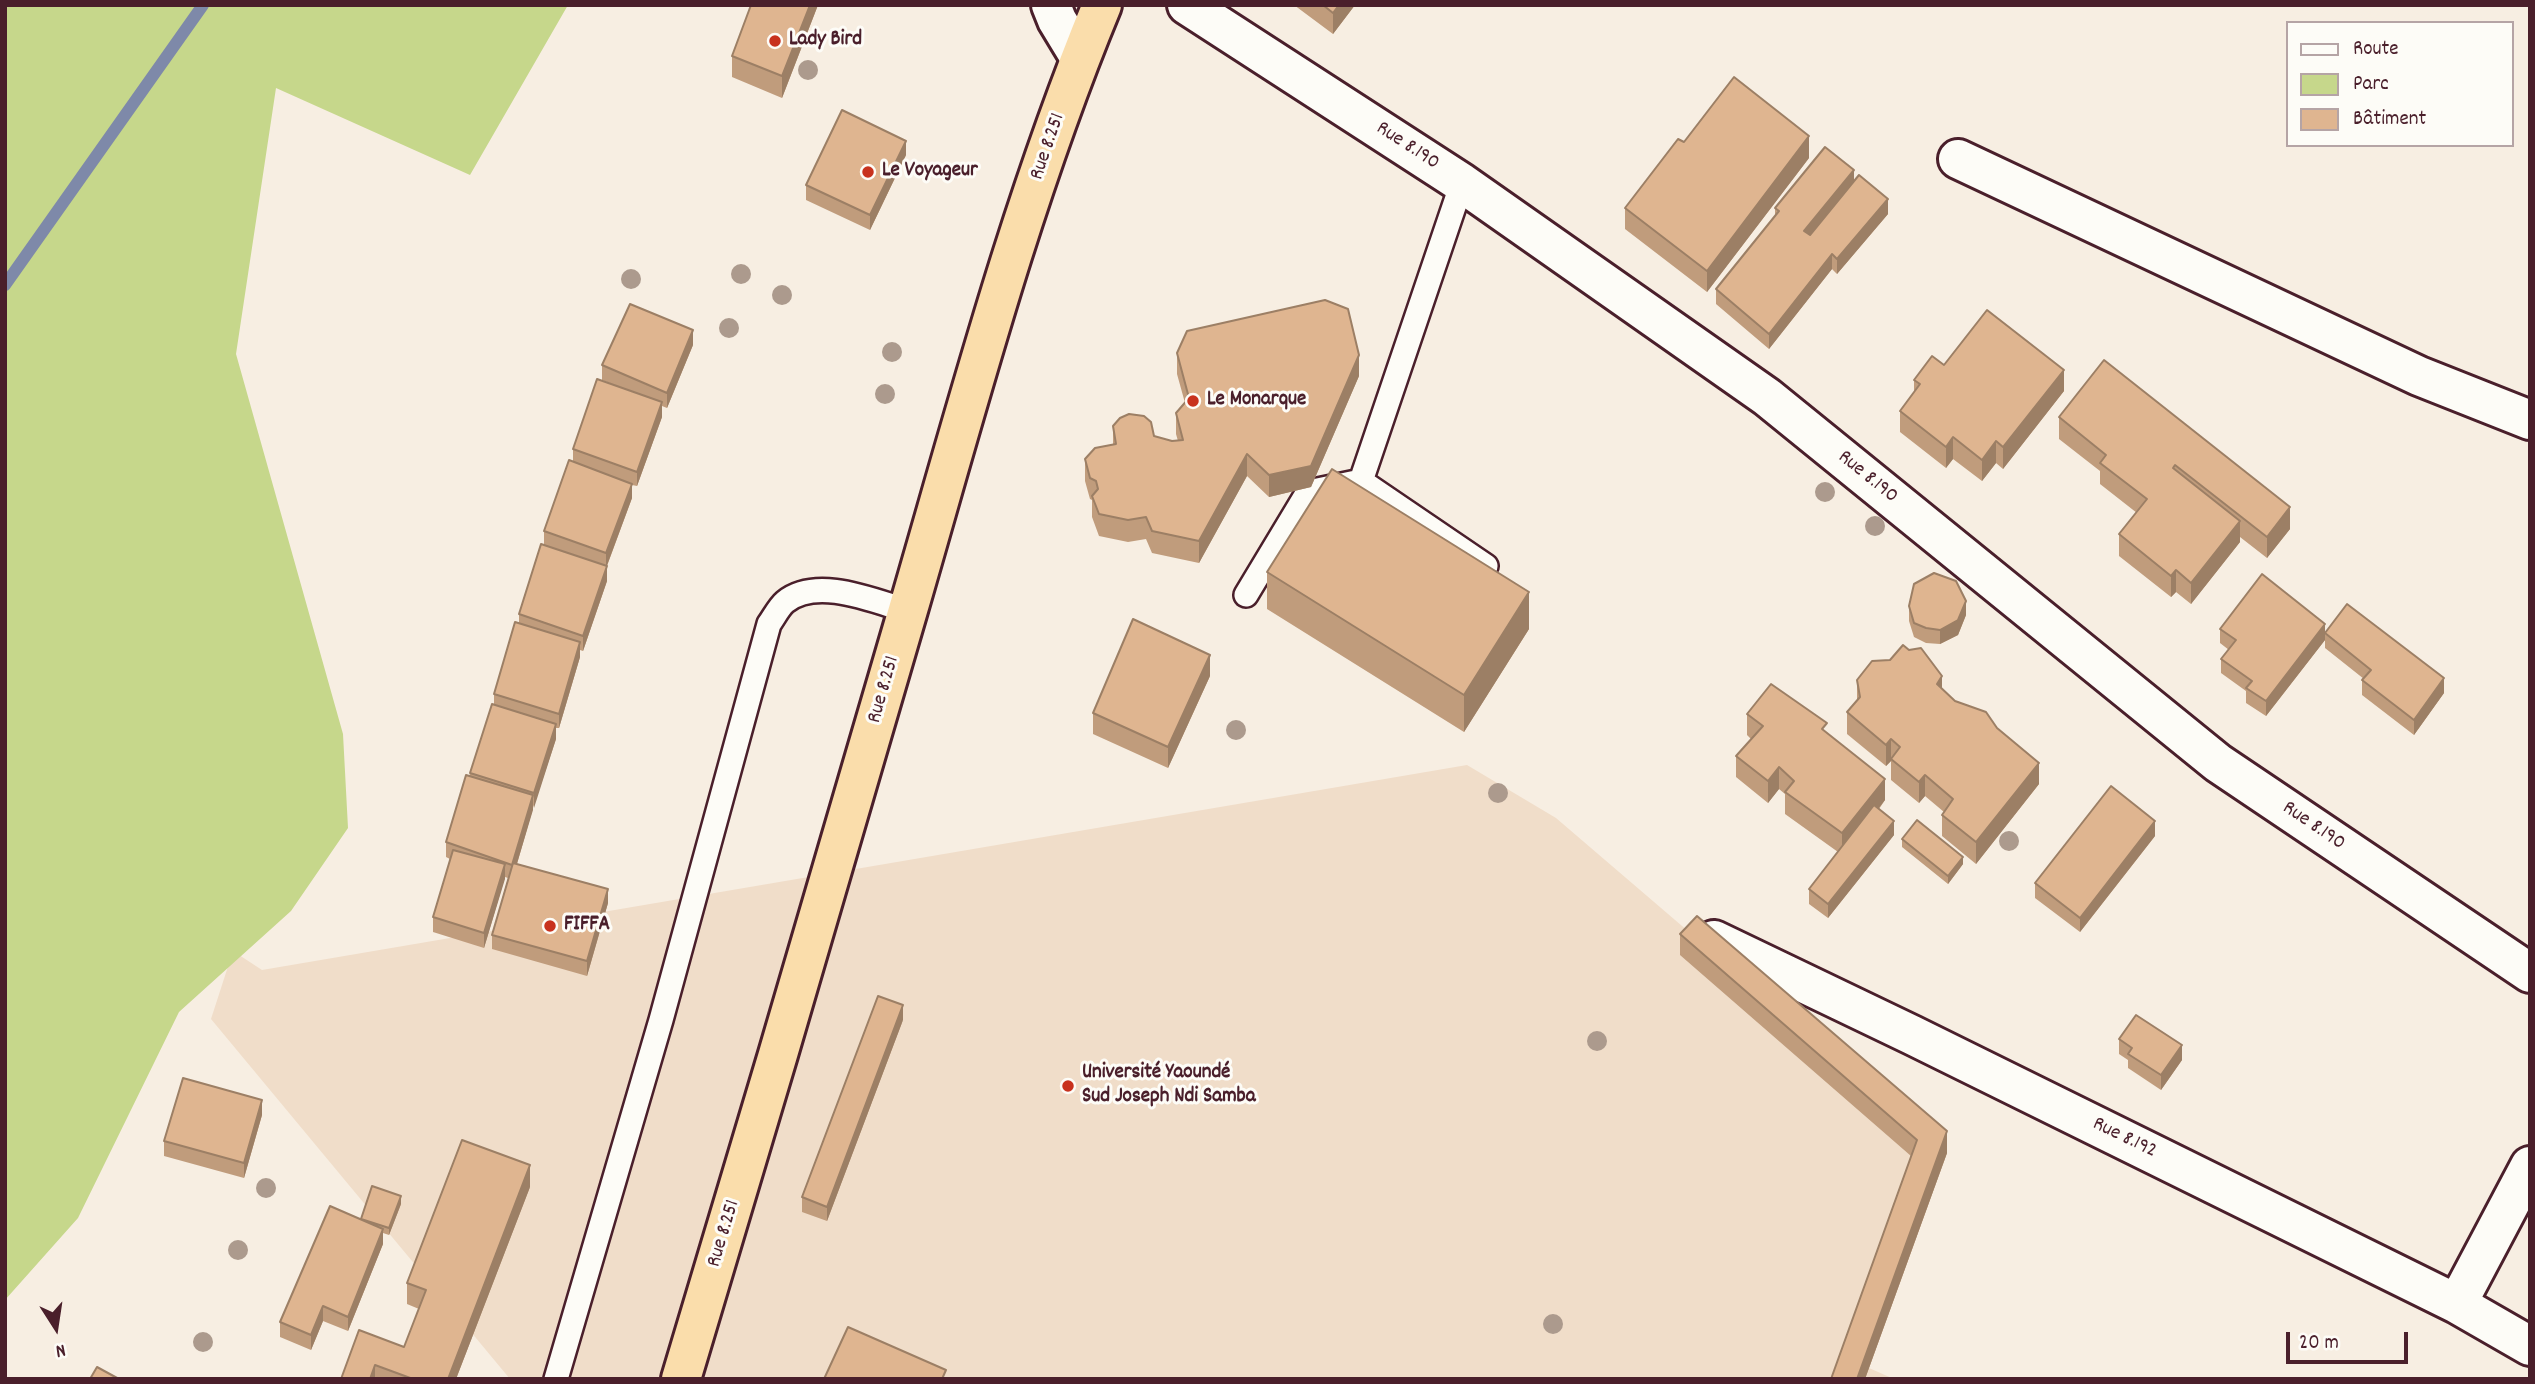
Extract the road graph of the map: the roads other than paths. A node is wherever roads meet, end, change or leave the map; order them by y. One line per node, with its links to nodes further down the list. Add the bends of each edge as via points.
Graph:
1 (1051, 5): 4 (street)
2 (1102, 5): 4 (highway, Rue 8.251)
3 (1187, 5): 6 (street, Rue 8.190)
4 (1080, 58): 11 (highway, Rue 8.251, via 984,350)
5 (1958, 159): 7 (street, via 2419,376)
6 (1462, 183): 8 (lane); 13 (street, Rue 8.190, via 1767,397 2218,763)
7 (2530, 421)
8 (1361, 481): 9 (lane); 10 (lane, via 1308,492)
9 (1506, 580)
10 (1247, 595)
11 (908, 611): 17 (lane, via 828,589 785,602 769,624 661,1020); 18 (highway, Rue 8.251)
12 (1714, 940): 15 (street, Rue 8.192)
13 (2530, 973)
14 (2530, 1166): 15 (street)
15 (2457, 1304): 16 (street, Rue 8.192)
16 (2530, 1346)
17 (556, 1379)
18 (681, 1379)

